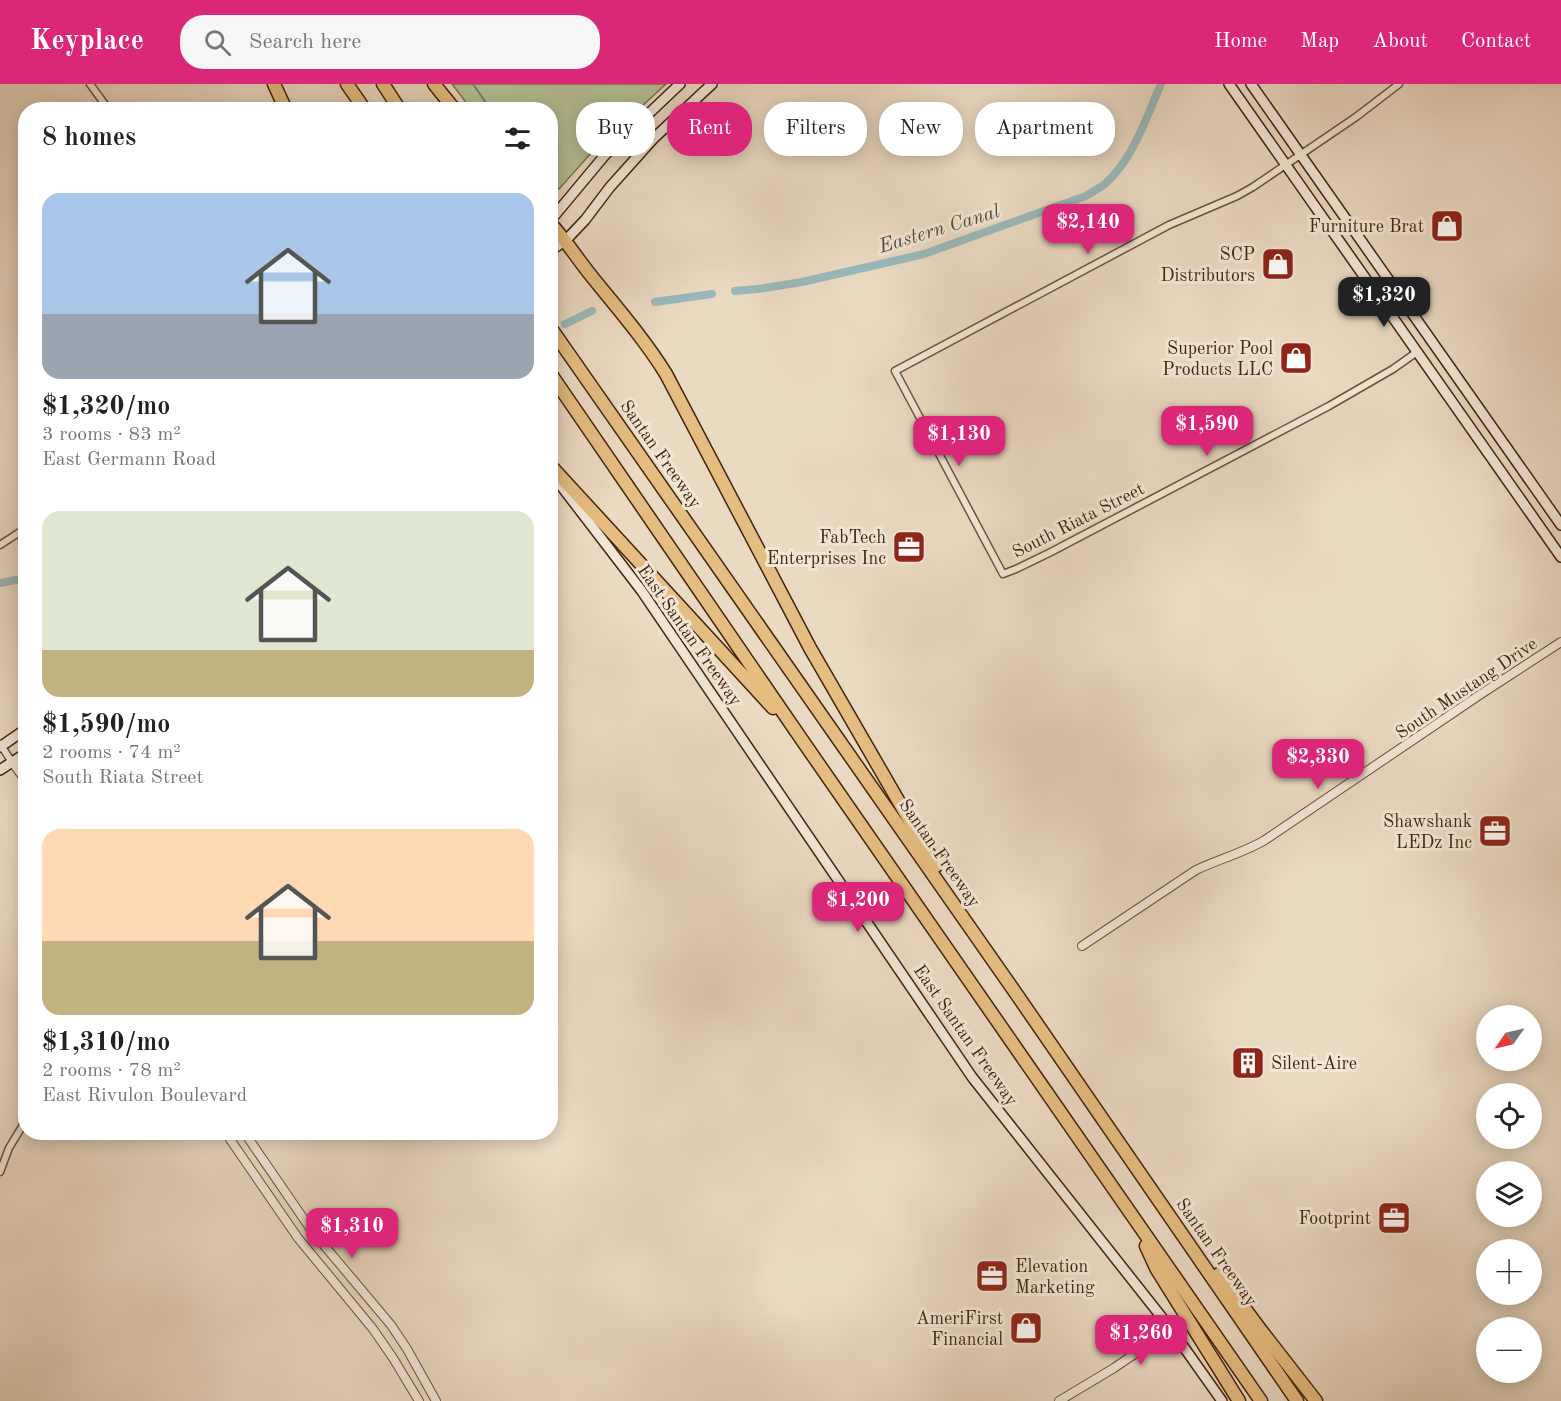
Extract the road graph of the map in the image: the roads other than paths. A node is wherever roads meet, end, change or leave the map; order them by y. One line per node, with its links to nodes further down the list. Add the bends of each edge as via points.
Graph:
1 (90, 84): 11 (street)
2 (274, 84): 12 (highway)
3 (347, 84): 13 (highway)
4 (382, 84): 14 (highway)
5 (434, 84): 15 (highway)
6 (680, 84): 18 (main road, via 605,155)
7 (712, 84): 20 (main road, via 654,138)
8 (1229, 84): 17 (main road)
9 (1251, 84): 16 (main road)
10 (1399, 84): 16 (street)
11 (102, 102)
12 (282, 102)
13 (359, 102)
14 (394, 102)
15 (448, 102)
16 (1300, 155): 17 (street); 27 (main road)
17 (1286, 166): 23 (main road); 23 (street, South Riata Street, via 1237,196 1169,225 895,371 1003,574 1320,411)
18 (558, 212)
19 (558, 231): 20 (highway)
20 (566, 240): 21 (main road); 41 (highway, via 666,374 832,687 943,878)
21 (558, 246)
22 (558, 338): 41 (highway, Santan Freeway)
23 (1418, 352): 30 (main road)
24 (558, 384): 33 (highway)
25 (558, 474): 33 (highway)
26 (558, 482): 48 (main road, East Santan Freeway, via 640,590 972,1077)
27 (1561, 525)
28 (18, 533): 29 (street)
29 (0, 545)
30 (1561, 557)
31 (1561, 642): 40 (street, South Mustang Drive, via 1265,840 1196,870)
32 (18, 734): 34 (main road)
33 (802, 740): 47 (highway)
34 (0, 745): 36 (street)
35 (18, 758): 36 (main road)
36 (12, 762): 37 (street); 38 (main road); 39 (street)
37 (18, 766)
38 (0, 770)
39 (18, 770)
40 (1082, 946)
41 (1015, 992): 46 (highway, Santan Freeway)
42 (18, 1133): 45 (street)
43 (231, 1140): 49 (street, via 298,1238 373,1329)
44 (249, 1140): 50 (street, via 312,1231 391,1325)
45 (0, 1172)
46 (1144, 1179): 55 (highway, Santan Freeway); 56 (highway, via 1177,1216)
47 (1130, 1213): 53 (highway, via 1156,1268); 54 (highway)
48 (1171, 1329): 51 (street); 52 (main road, East Santan Freeway)
49 (419, 1401)
50 (436, 1401)
51 (1059, 1401)
52 (1222, 1401)
53 (1239, 1401)
54 (1260, 1401)
55 (1297, 1401)
56 (1316, 1401)

